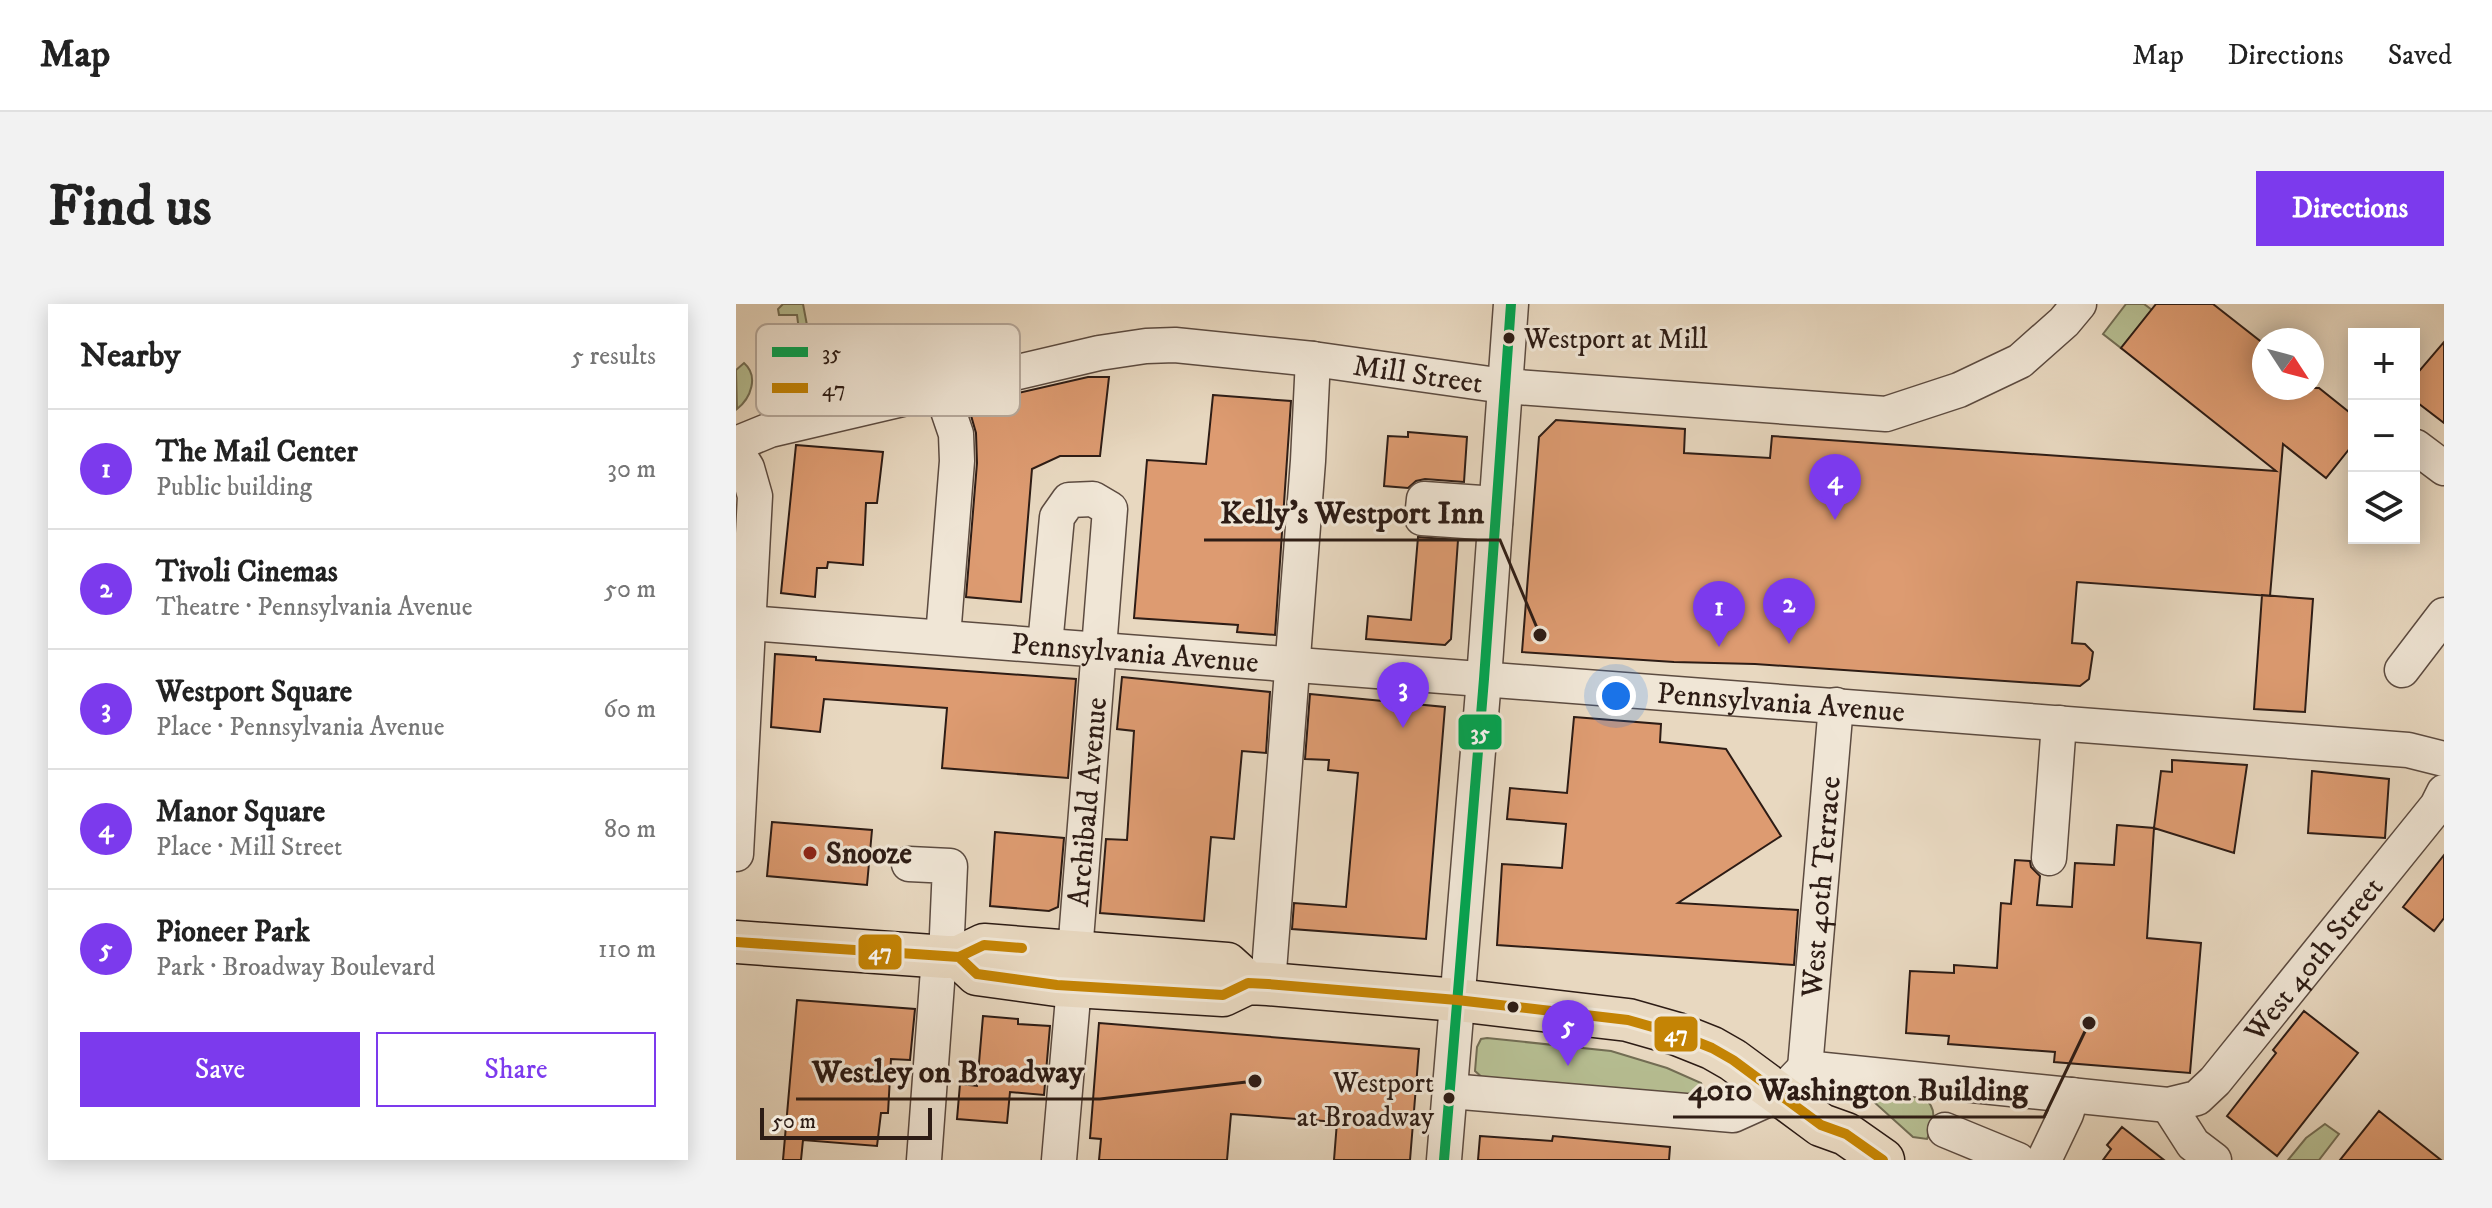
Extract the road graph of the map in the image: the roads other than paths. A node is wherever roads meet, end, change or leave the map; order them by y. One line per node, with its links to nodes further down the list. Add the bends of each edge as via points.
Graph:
1 (1511, 304): 5 (street)
2 (2079, 304): 5 (street, Mill Street, via 2020,361 1959,390 1886,414)
3 (1313, 359): 4 (street, Mill Street, via 1146,346); 5 (street, Mill Street); 18 (street)
4 (1020, 372)
5 (1504, 386): 12 (street)
6 (830, 416): 8 (street, Mill Street, via 770,430)
7 (950, 416): 15 (street, via 957,461)
8 (736, 447): 14 (street, via 755,496)
9 (2420, 450): 10 (street)
10 (2444, 468)
11 (1423, 509): 12 (street)
12 (1496, 514): 20 (street)
13 (2444, 615): 19 (street)
14 (743, 622): 15 (street, Pennsylvania Avenue); 25 (street)
15 (943, 637): 16 (street, Pennsylvania Avenue)
16 (1045, 645): 17 (street, Pennsylvania Avenue); 17 (street, Archibald Avenue, via 1057,517 1069,500 1082,498 1110,509)
17 (1100, 650): 18 (street, Pennsylvania Avenue); 30 (street, Archibald Avenue)
18 (1292, 664): 20 (street, Pennsylvania Avenue); 31 (street)
19 (2402, 670)
20 (1484, 679): 21 (street, Pennsylvania Avenue); 32 (street)
21 (1836, 705): 22 (street, Pennsylvania Avenue); 33 (street, West 40th Terrace)
22 (2059, 723): 23 (street, Pennsylvania Avenue, via 2408,750); 26 (street)
23 (2444, 759)
24 (2444, 792): 37 (street, West 40th Street, via 2215,1081 2197,1098)
25 (736, 854)
26 (2049, 858)
27 (909, 864): 29 (street, via 950,866)
28 (736, 942): 29 (main road)
29 (948, 957): 30 (main road, via 977,974); 40 (street)
30 (1074, 969): 31 (main road, via 1223,995); 41 (street, Archibald Avenue)
31 (1258, 984): 32 (main road)
32 (1457, 1000): 33 (main road, via 1628,1020); 35 (street)
33 (1793, 1081): 34 (street); 35 (street, via 1733,1115); 39 (main road)
34 (1949, 1083): 36 (street); 38 (street)
35 (1450, 1091): 42 (street)
36 (2072, 1095): 37 (street); 45 (street)
37 (2168, 1105): 46 (street, via 2193,1144)
38 (1942, 1145): 44 (street)
39 (1838, 1149): 43 (main road, via 1846,1134)
40 (924, 1160)
41 (1059, 1160)
42 (1444, 1160)
43 (1883, 1160)
44 (2018, 1160)
45 (2044, 1160)
46 (2214, 1160)

